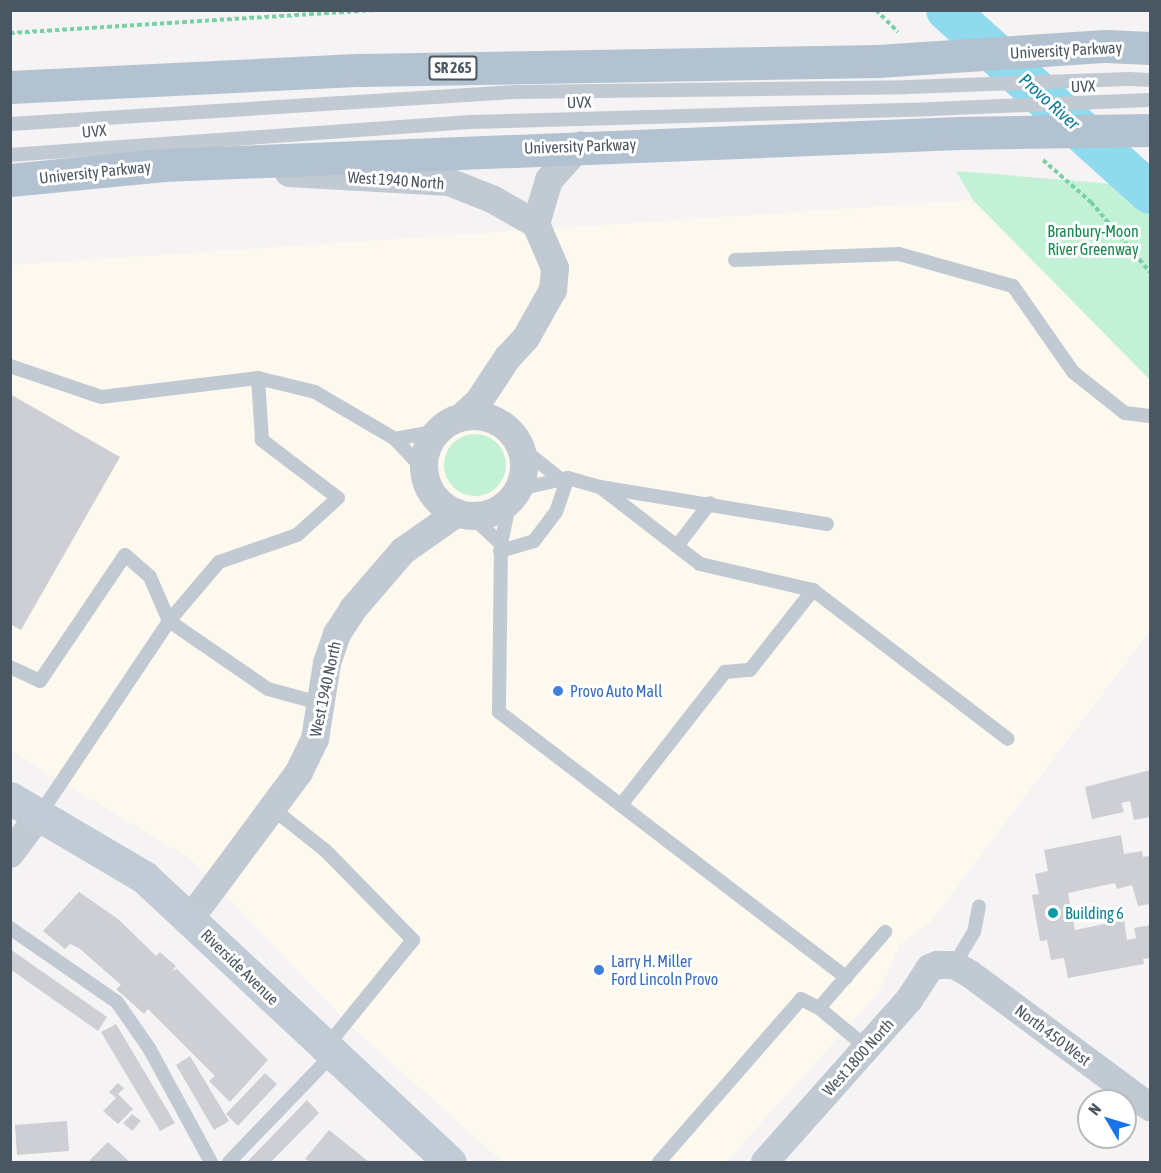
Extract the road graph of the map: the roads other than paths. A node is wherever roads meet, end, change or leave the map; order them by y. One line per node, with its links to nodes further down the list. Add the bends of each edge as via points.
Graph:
1 (1150, 48): 3 (main road, University Parkway / SR 265, bridge, via 1106,46 878,61 361,70)
2 (1150, 80): 5 (lane, bridge, via 514,92)
3 (10, 87)
4 (1150, 110): 6 (main road, University Parkway, bridge, via 959,133); 7 (lane, UVX, bridge, via 931,109 470,122)
5 (10, 124)
6 (581, 145): 8 (main road, University Parkway); 10 (street, via 549,180)
7 (10, 155)
8 (163, 165): 9 (main road, University Parkway); 10 (street, West 1940 North, via 449,182 492,199)
9 (10, 180)
10 (536, 224): 12 (street, via 555,268 553,290)
11 (735, 260): 15 (lane, via 899,254 1013,286 1073,372 1125,413)
12 (526, 338): 16 (street, via 493,377 479,401); 17 (street, via 503,394)
13 (10, 366): 14 (lane, via 101,397)
14 (258, 378): 19 (lane, via 315,392); 32 (lane, via 262,440 338,498 297,534 219,562)
15 (1150, 416)
16 (462, 417): 17 (street, via 476,415); 18 (street)
17 (503, 424): 20 (street)
18 (438, 431): 19 (lane); 21 (street, via 424,456)
19 (395, 439): 21 (lane)
20 (520, 447): 22 (lane); 24 (street, via 523,475)
21 (426, 477): 26 (street, via 434,497); 30 (street, West 1940 North)
22 (563, 478): 23 (lane); 24 (lane); 29 (lane, via 556,512 534,542)
23 (600, 487): 25 (lane); 28 (lane)
24 (514, 494): 26 (street, via 499,509); 29 (lane)
25 (710, 504): 27 (lane); 28 (lane)
26 (464, 514): 29 (lane); 30 (street, West 1940 North)
27 (826, 524)
28 (677, 546): 31 (lane, via 700,564)
29 (500, 548): 37 (lane, via 499,712)
30 (403, 551): 34 (street, West 1940 North, via 337,634 327,663)
31 (813, 590): 35 (lane); 37 (lane, via 750,670 725,672)
32 (169, 621): 33 (lane, via 150,577 125,555 40,681); 34 (lane, via 268,689); 39 (lane)
33 (10, 667)
34 (323, 705): 38 (street, West 1940 North, via 315,739 299,772)
35 (1008, 739)
36 (10, 798): 39 (street, Riverside Avenue)
37 (621, 805): 46 (lane)
38 (273, 809): 42 (street, West 1940 North); 49 (lane, via 325,850 414,940)
39 (40, 814): 40 (street); 42 (street, Riverside Avenue, via 144,877)
40 (10, 854)
41 (979, 906): 45 (lane, via 974,932)
42 (190, 919): 49 (street, Riverside Avenue)
43 (10, 928): 51 (lane, via 117,1002 149,1048)
44 (885, 932): 46 (lane)
45 (954, 965): 48 (street, West 1800 North, via 930,968 909,1000); 50 (street, North 450 West)
46 (846, 977): 47 (lane)
47 (819, 1008): 48 (lane); 54 (lane, via 801,999)
48 (866, 1047): 55 (street, West 1800 North)
49 (329, 1052): 52 (lane); 53 (street, Riverside Avenue)
50 (1149, 1103)
51 (211, 1162)
52 (229, 1162)
53 (450, 1162)
54 (659, 1162)
55 (765, 1162)

